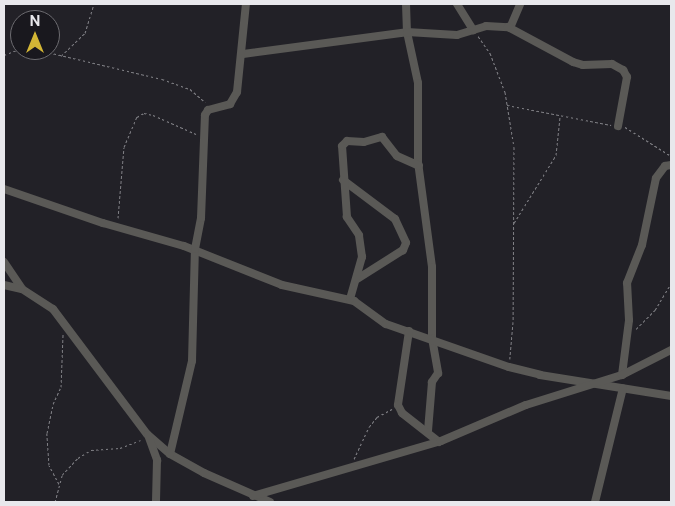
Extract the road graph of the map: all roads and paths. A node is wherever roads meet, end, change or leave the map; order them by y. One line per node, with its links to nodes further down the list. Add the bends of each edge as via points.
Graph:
1 (94, 4): 10 (path, via 85,33)
2 (246, 4): 9 (street)
3 (406, 4): 8 (street)
4 (457, 4): 7 (street)
5 (520, 4): 6 (street)
6 (510, 28): 7 (street, via 486,26); 14 (street, via 573,62 612,64 624,70 627,77)
7 (473, 30): 8 (street, via 457,35); 11 (path, via 490,53)
8 (407, 32): 9 (street); 17 (street, via 418,83)
9 (243, 54): 12 (street, via 233,100 226,106)
10 (60, 57): 12 (path, via 138,72 178,84 201,96)
11 (506, 104): 13 (path); 21 (path, via 514,147)
12 (211, 109): 15 (street, via 205,115)
13 (560, 117): 14 (path); 21 (path, via 556,156)
14 (618, 126): 16 (path, via 633,130 653,147)
15 (203, 137): 22 (path, via 153,115 144,113 137,116 124,147); 23 (street, via 202,218)
16 (671, 156)
17 (419, 166): 19 (street, via 397,156 385,138 347,141 342,149); 32 (street, via 432,267)
18 (671, 166): 33 (street, via 665,166 656,178 642,245 627,283)
19 (343, 180): 25 (street, via 347,217 362,244); 25 (street, via 395,219 406,243 404,250)
20 (4, 189): 22 (street)
21 (514, 223): 35 (path, via 513,330)
22 (118, 227): 23 (street)
23 (195, 250): 29 (street, via 282,286); 44 (street, via 192,361)
24 (4, 262): 28 (street)
25 (357, 279): 29 (street)
26 (671, 283): 33 (path, via 655,310)
27 (4, 285): 28 (street)
28 (22, 289): 30 (street, via 53,309)
29 (350, 300): 31 (street, via 360,303 378,320)
30 (64, 326): 42 (street); 46 (path, via 61,387 53,404 47,433 49,465)
31 (409, 331): 32 (street); 40 (street)
32 (432, 338): 35 (street); 41 (street, via 438,373 431,386)
33 (626, 338): 36 (street)
34 (671, 350): 36 (street)
35 (508, 367): 37 (street)
36 (622, 374): 37 (street)
37 (590, 383): 38 (street); 43 (street, via 526,405)
38 (623, 388): 39 (street); 51 (street)
39 (671, 396)
40 (398, 405): 41 (street, via 402,413); 45 (path, via 377,417 369,427)
41 (428, 431): 43 (street)
42 (148, 436): 44 (street); 46 (path, via 120,448 91,450 70,465); 49 (street, via 157,460)
43 (439, 442): 45 (street)
44 (170, 454): 47 (street)
45 (352, 467): 47 (street)
46 (58, 484): 48 (path)
47 (253, 496): 50 (street)
48 (55, 502)
49 (156, 502)
50 (270, 502)
51 (595, 502)

